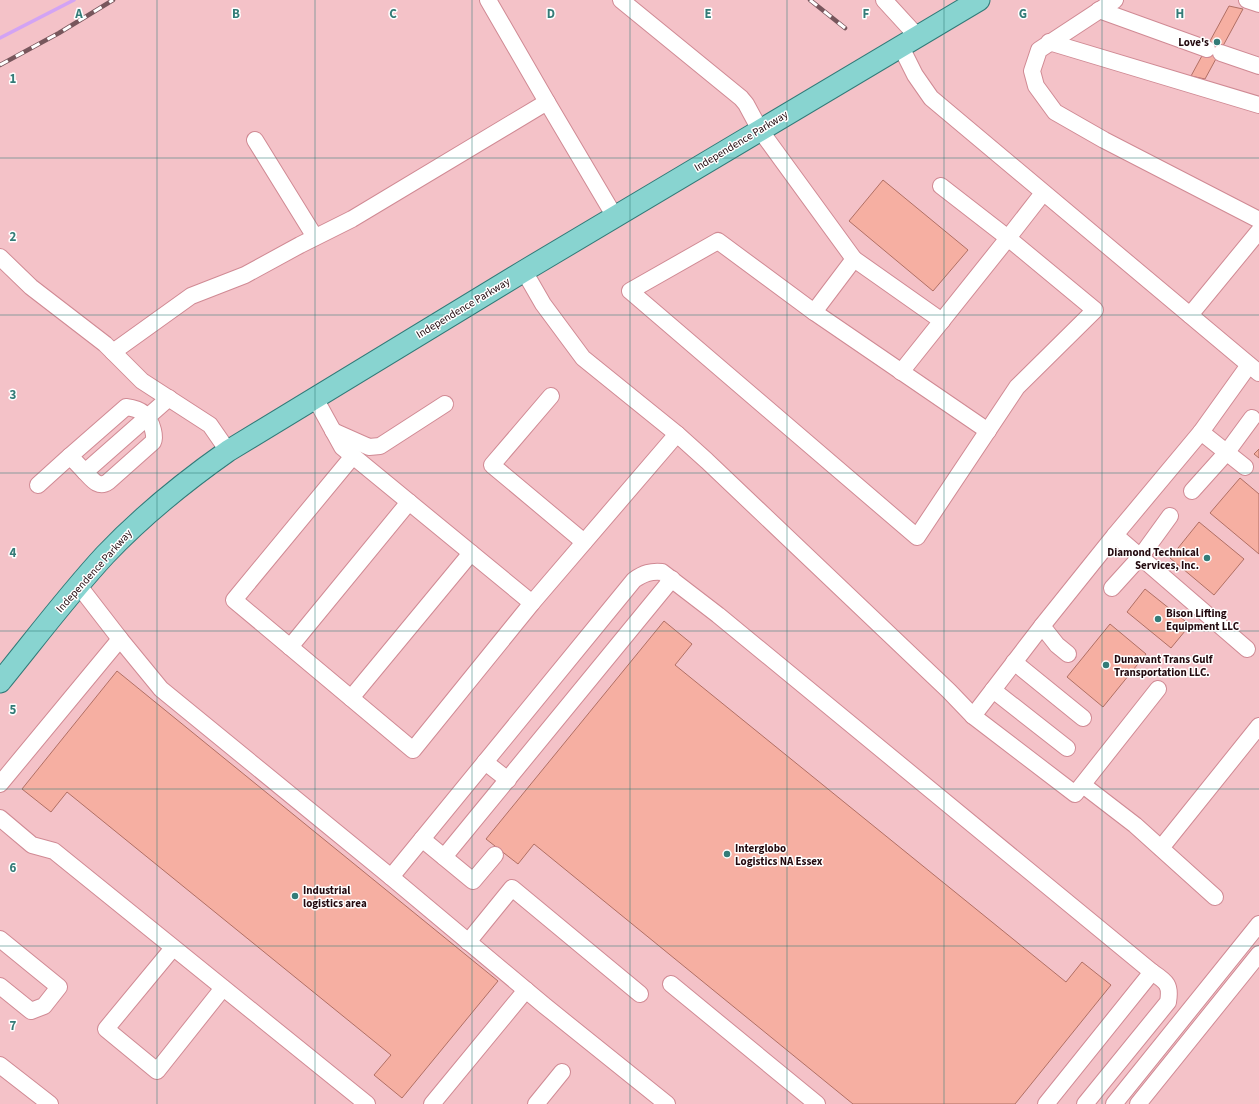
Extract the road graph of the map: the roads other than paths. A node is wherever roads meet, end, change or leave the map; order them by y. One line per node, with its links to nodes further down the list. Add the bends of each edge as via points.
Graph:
1 (488, 0): 12 (lane)
2 (622, 0): 14 (lane, via 741,98)
3 (884, 0): 9 (lane)
4 (979, 0): 9 (main road, Independence Parkway)
5 (1115, 0): 8 (lane)
6 (1247, 0): 7 (lane)
7 (1259, 4)
8 (1099, 10): 10 (lane); 11 (lane)
9 (909, 41): 14 (main road, Independence Parkway); 17 (lane, via 915,75 931,98)
10 (1049, 42): 13 (lane); 19 (lane, via 1039,50 1032,71 1036,86 1056,112 1104,140)
11 (1259, 66)
12 (547, 102): 18 (lane); 21 (lane, via 352,220)
13 (1259, 105)
14 (760, 130): 18 (main road, Independence Parkway); 24 (lane)
15 (255, 140): 21 (lane)
16 (941, 186): 22 (lane)
17 (1043, 193): 22 (lane); 27 (lane)
18 (615, 217): 25 (main road, Independence Parkway)
19 (1259, 220)
20 (1259, 231): 27 (lane)
21 (315, 237): 29 (lane, via 245,275 191,296)
22 (1008, 238): 28 (lane); 39 (lane, via 1095,310 1017,387)
23 (0, 257): 29 (lane, via 31,287)
24 (854, 259): 26 (lane); 28 (lane)
25 (524, 271): 34 (main road, Independence Parkway); 41 (lane, via 542,304 583,358)
26 (814, 312): 31 (lane); 39 (lane, via 718,241 630,291 917,537)
27 (1190, 316): 30 (lane)
28 (942, 321): 31 (lane)
29 (113, 352): 33 (lane, via 142,381)
30 (1254, 369): 40 (lane)
31 (902, 372): 39 (lane)
32 (551, 396): 53 (lane, via 492,466)
33 (169, 398): 36 (lane); 42 (lane, via 210,425)
34 (315, 398): 38 (lane); 42 (main road, Independence Parkway)
35 (445, 404): 38 (lane, via 380,446 369,447)
36 (148, 416): 44 (lane, via 126,407); 47 (lane); 47 (lane, via 154,434 153,442 108,482 100,485 97,483)
37 (1252, 418): 43 (lane)
38 (334, 431): 45 (lane, via 342,447)
39 (988, 431)
40 (1201, 432): 43 (lane); 52 (lane)
41 (676, 434): 53 (lane); 70 (lane, via 707,460 950,691)
42 (228, 451): 57 (main road, Independence Parkway, via 186,481 138,522)
43 (1226, 452): 46 (lane); 49 (lane)
44 (70, 456): 47 (lane); 48 (lane)
45 (353, 456): 50 (lane); 62 (lane, via 234,600)
46 (1245, 467)
47 (89, 468)
48 (38, 484)
49 (1192, 491)
50 (409, 502): 54 (lane); 62 (lane)
51 (1170, 516): 55 (lane)
52 (1115, 535): 55 (lane); 60 (lane)
53 (584, 542): 59 (lane)
54 (472, 553): 59 (lane); 69 (lane)
55 (1141, 556): 58 (lane); 63 (lane)
56 (672, 580): 74 (lane, via 662,572 653,571 644,573 634,580); 75 (lane); 90 (lane, via 718,614)
57 (79, 586): 61 (lane); 66 (main road, Independence Parkway)
58 (1112, 588)
59 (532, 603): 69 (lane, via 413,750)
60 (1042, 626): 64 (lane); 65 (lane)
61 (120, 640): 76 (lane); 83 (lane, via 161,689)
62 (290, 646): 69 (lane)
63 (1247, 649)
64 (1068, 654)
65 (1014, 662): 68 (lane); 71 (lane)
66 (0, 682)
67 (1158, 689): 77 (lane)
68 (993, 690): 70 (lane); 73 (lane)
69 (351, 698)
70 (973, 716): 77 (lane, via 1075,794)
71 (1083, 718)
72 (1259, 726): 80 (lane)
73 (1067, 748)
74 (485, 762): 75 (lane); 79 (lane)
75 (508, 780): 82 (lane)
76 (0, 784)
77 (1083, 785): 80 (lane)
78 (0, 818): 88 (lane, via 32,845 54,851)
79 (422, 839): 82 (lane); 83 (lane)
80 (1161, 848): 84 (lane)
81 (495, 854): 82 (lane, via 473,881)
82 (444, 857)
83 (391, 877): 87 (lane)
84 (1215, 897)
85 (1259, 924): 106 (lane)
86 (0, 940): 92 (lane, via 58,987 44,1006 31,1011)
87 (468, 942): 94 (lane); 95 (lane, via 512,888)
88 (173, 948): 93 (lane); 93 (lane, via 106,1029 157,1071)
89 (1259, 954): 107 (lane)
90 (1152, 972): 104 (lane); 105 (lane, via 1164,980 1170,990 1168,1002)
91 (671, 984): 103 (lane)
92 (0, 986)
93 (223, 988): 99 (lane)
94 (526, 990): 100 (lane); 102 (lane)
95 (640, 994)
96 (0, 1065): 98 (lane)
97 (562, 1072): 101 (lane)
98 (50, 1104)
99 (367, 1104)
100 (432, 1104)
101 (536, 1104)
102 (667, 1104)
103 (817, 1104)
104 (1046, 1104)
105 (1085, 1104)
106 (1114, 1104)
107 (1138, 1104)

